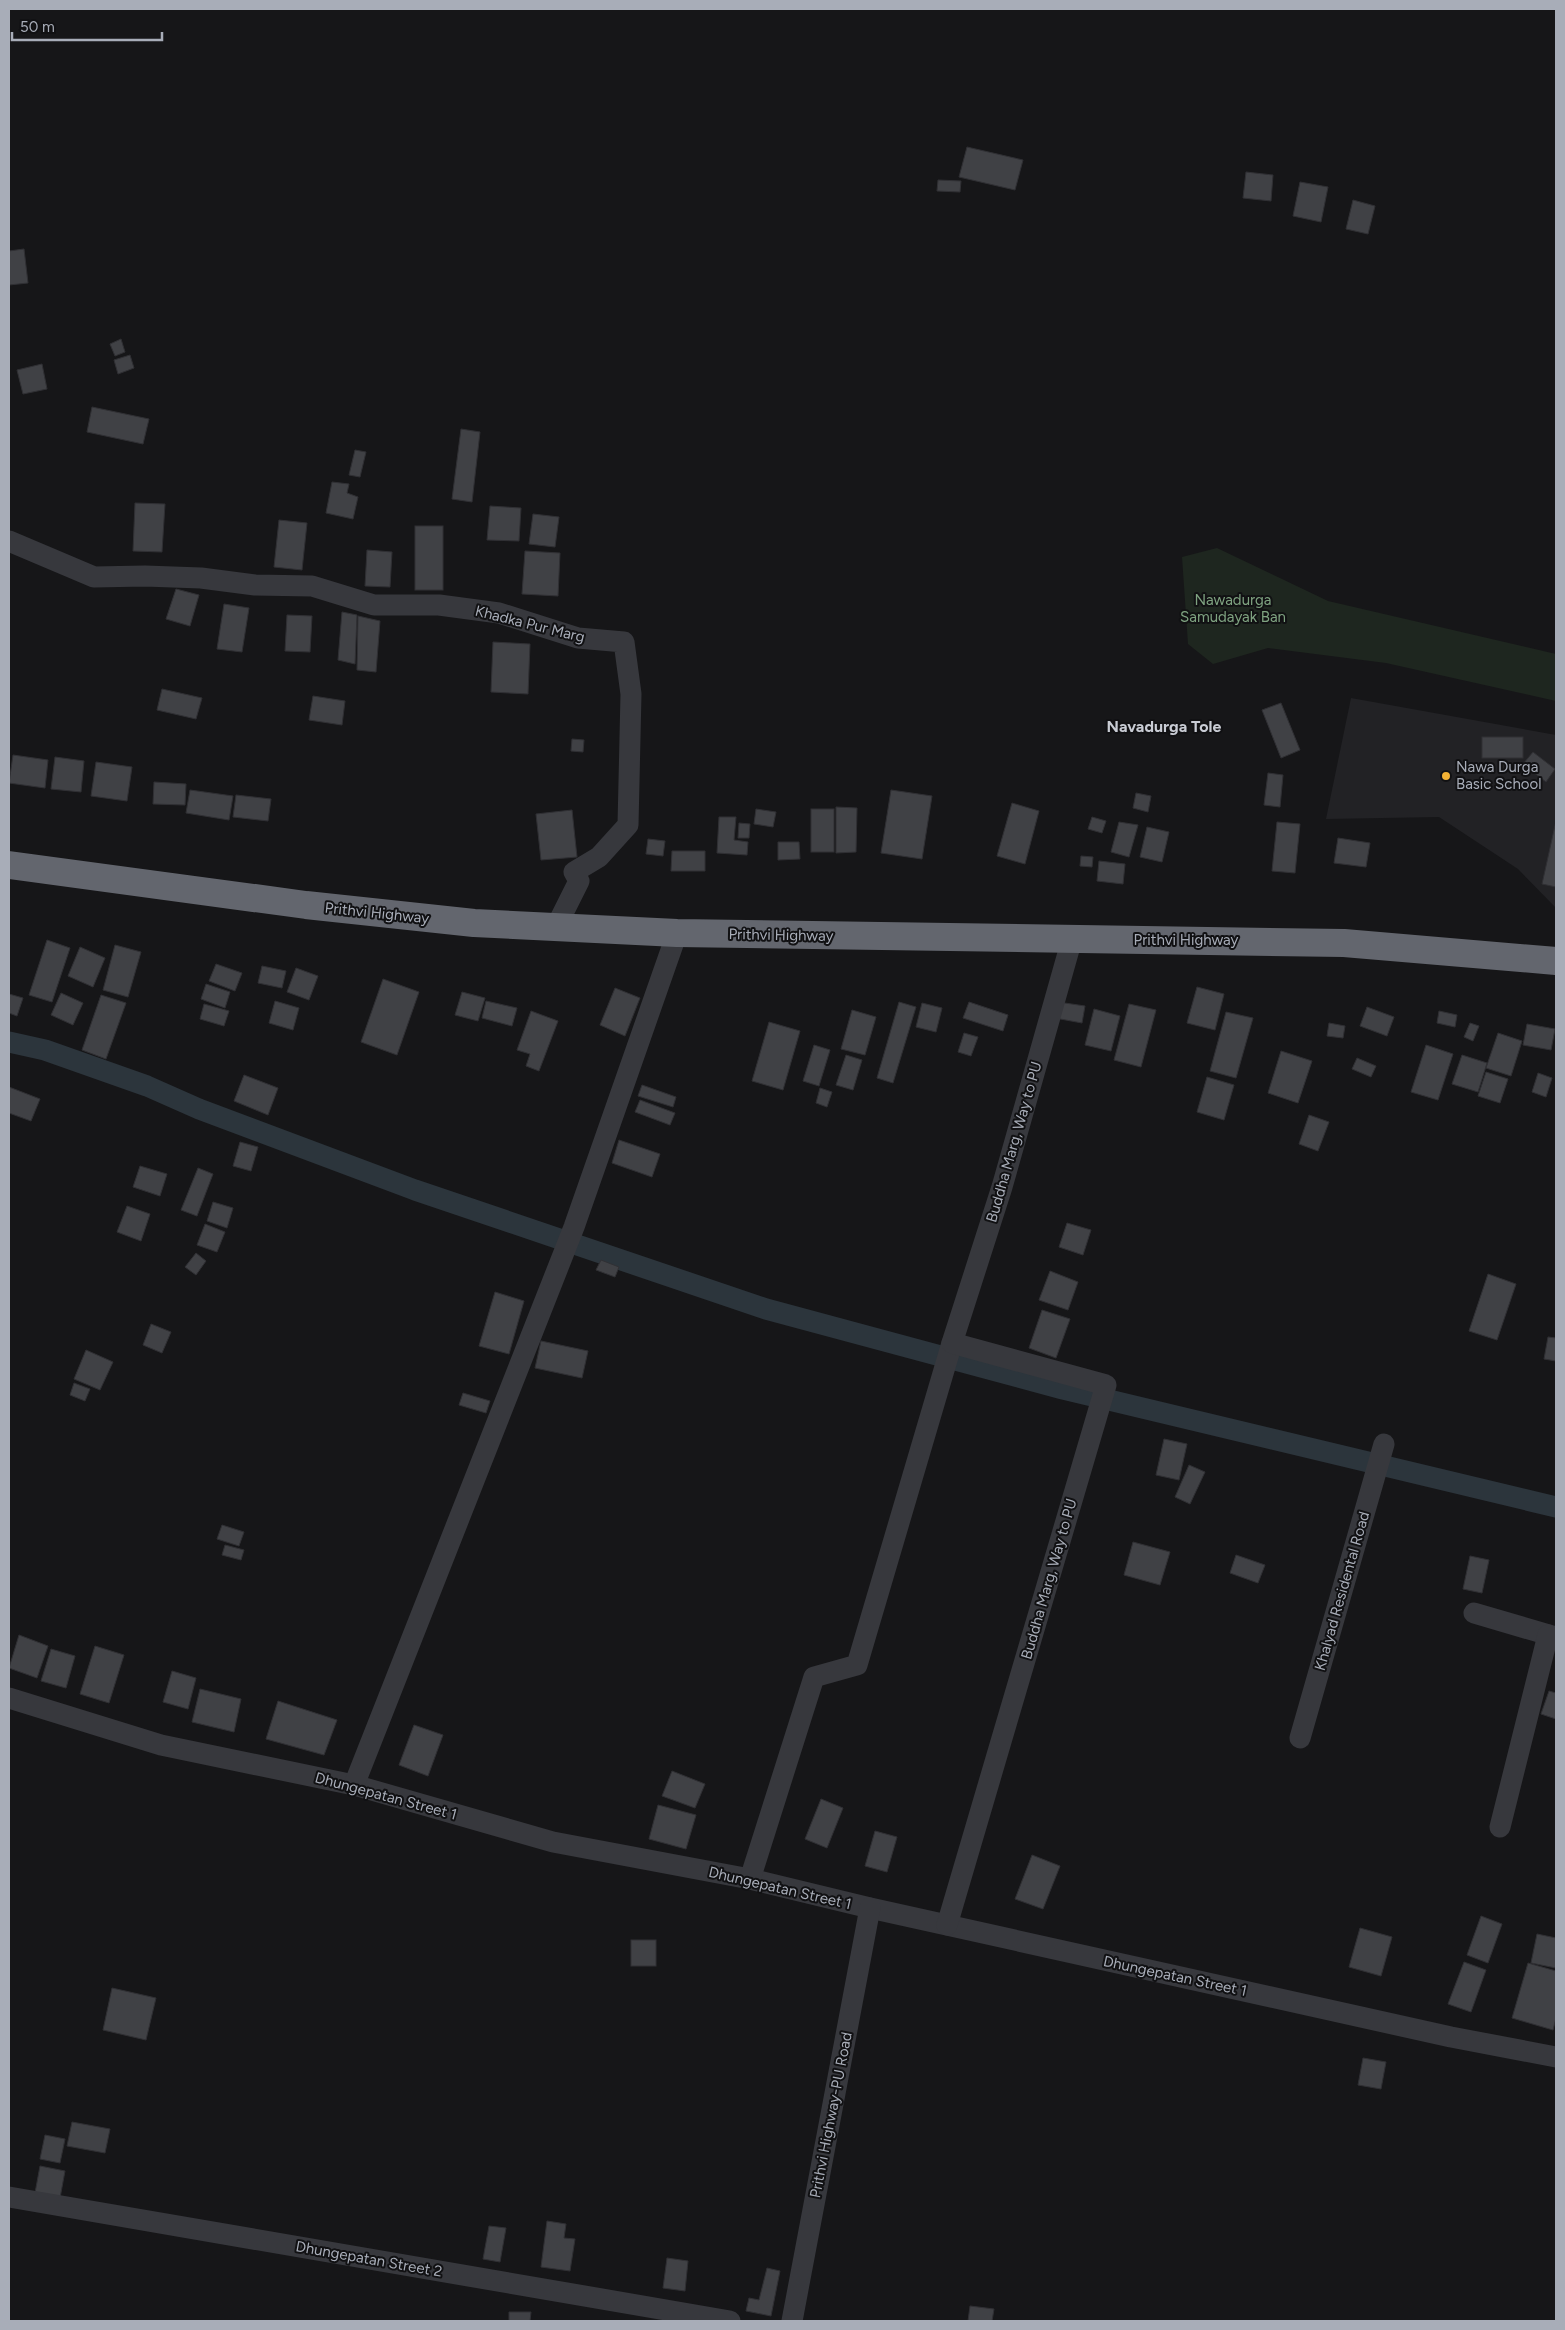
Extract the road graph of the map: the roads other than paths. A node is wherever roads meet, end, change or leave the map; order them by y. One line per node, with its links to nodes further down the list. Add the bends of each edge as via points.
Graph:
1 (9, 541): 3 (street, Khadka Pur Marg, via 94,577 201,578 255,585 312,586 374,605 439,605 499,613 578,638 624,642 631,694 628,825 599,857 574,872 579,880)
2 (9, 865): 3 (highway, Prithvi Highway, via 306,905 474,923)
3 (556, 927): 4 (highway, Prithvi Highway)
4 (677, 933): 5 (highway, Prithvi Highway); 13 (street, via 574,1227)
5 (1072, 939): 6 (highway, Prithvi Highway, via 1344,943); 7 (street, Buddha Marg, Way to PU, via 1002,1188)
6 (1556, 961)
7 (952, 1343): 15 (street, Buddha Marg, Way to PU, via 857,1665 814,1677); 17 (street, Buddha Marg, Way to PU, via 1106,1385)
8 (1384, 1444): 12 (street, Khalyad Residental Road)
9 (1474, 1613): 10 (street)
10 (1552, 1636): 14 (street)
11 (9, 1698): 13 (street, Dhungepatan Street 1, via 161,1745)
12 (1300, 1738)
13 (354, 1785): 15 (street, Dhungepatan Street 1, via 554,1842)
14 (1500, 1827)
15 (750, 1879): 16 (street, Dhungepatan Street 1)
16 (870, 1908): 17 (street, Dhungepatan Street 1); 21 (street, Prithvi Highway-PU Road)
17 (947, 1925): 18 (street, Dhungepatan Street 1, via 1451,2037)
18 (1556, 2057)
19 (9, 2197): 20 (street, Dhungepatan Street 2)
20 (730, 2321)
21 (792, 2321)

